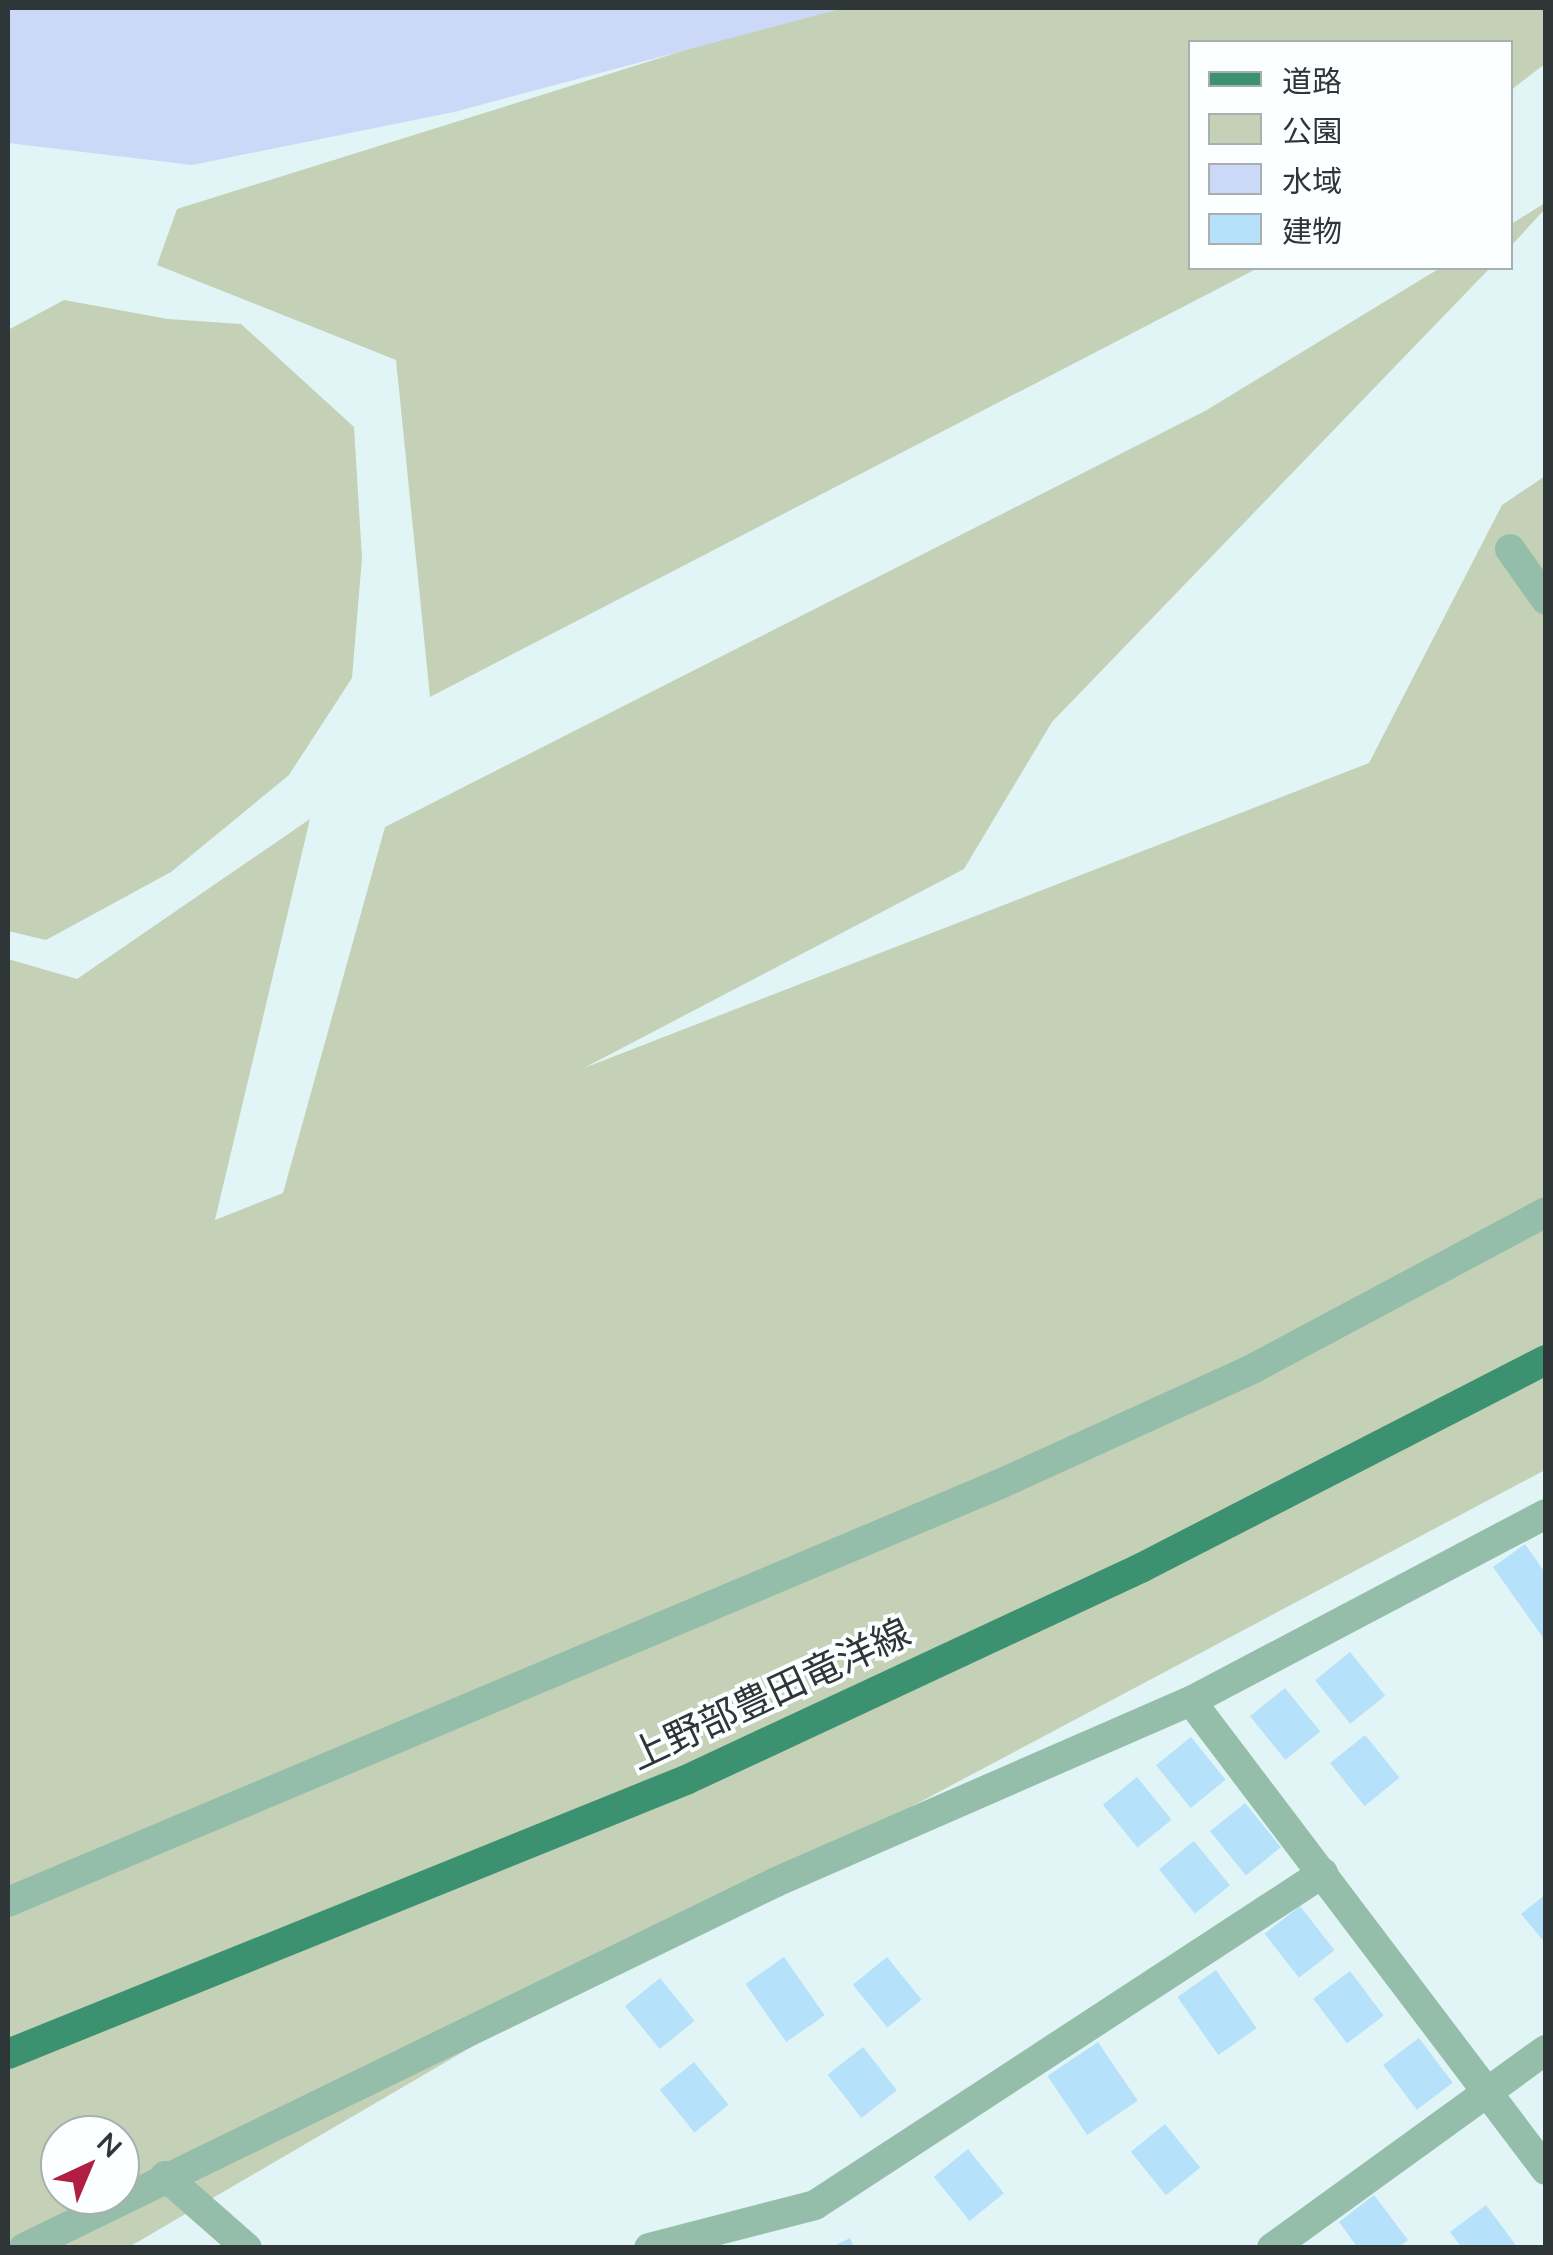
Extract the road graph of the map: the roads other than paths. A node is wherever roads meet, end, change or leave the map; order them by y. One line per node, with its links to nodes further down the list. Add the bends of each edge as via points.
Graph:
1 (1510, 549): 2 (street)
2 (1546, 600)
3 (1546, 1212): 8 (street, via 1254,1368 1000,1484)
4 (1546, 1360): 10 (main road, 上野部豊田竜洋線, via 1140,1568 686,1780)
5 (1546, 1514): 6 (street)
6 (1191, 1700): 7 (street); 13 (street, via 776,1882)
7 (1323, 1872): 11 (street); 16 (street, via 815,2205)
8 (8, 1902)
9 (1546, 2050): 11 (street)
10 (8, 2054)
11 (1490, 2091): 12 (street); 17 (street)
12 (1546, 2170)
13 (165, 2176): 14 (street); 15 (street)
14 (24, 2248)
15 (247, 2248)
16 (649, 2248)
17 (1272, 2248)

